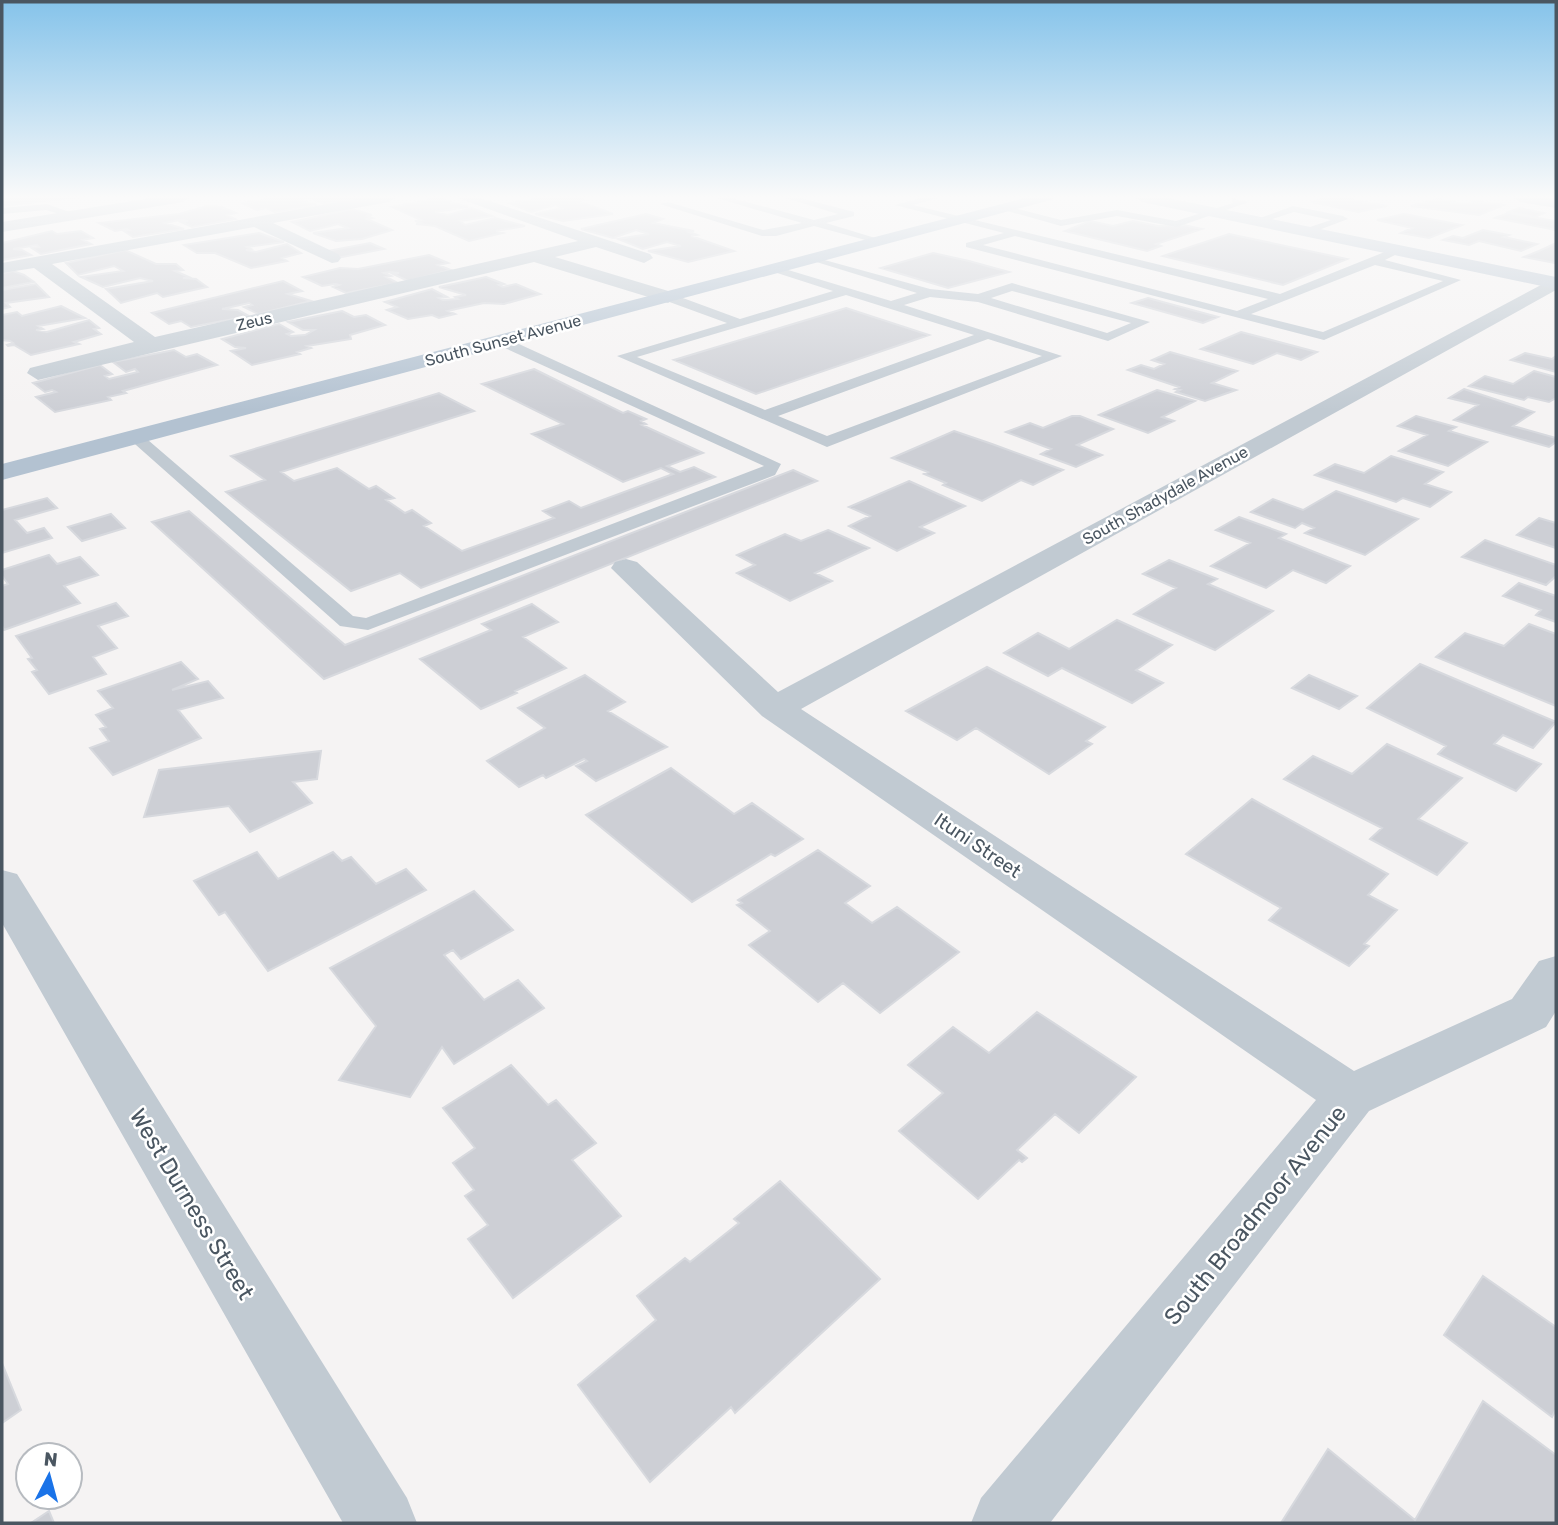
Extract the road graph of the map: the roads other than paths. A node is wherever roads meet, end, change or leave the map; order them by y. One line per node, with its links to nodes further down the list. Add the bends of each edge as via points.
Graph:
1 (46, 268): 23 (street)
2 (486, 268): 23 (street, Zeus)
3 (572, 268): 15 (street)
4 (778, 268): 11 (main road, South Sunset Avenue)
5 (847, 268): 14 (lane)
6 (1059, 268): 19 (lane)
7 (1158, 268): 17 (lane)
8 (1356, 268): 17 (lane)
9 (1405, 268): 19 (lane, via 1455,280 1324,336)
10 (1485, 268): 12 (street)
11 (775, 269): 13 (lane); 15 (main road, South Sunset Avenue)
12 (1556, 283): 29 (street, South Shadydale Avenue)
13 (846, 291): 18 (lane); 20 (lane)
14 (929, 293): 16 (lane); 18 (lane)
15 (668, 297): 20 (lane); 22 (main road, South Sunset Avenue)
16 (979, 298): 16 (lane, via 1108,337 1144,323 1012,287)
17 (1282, 298): 19 (lane)
18 (892, 305): 21 (lane)
19 (1238, 315)
20 (740, 323): 25 (lane, via 624,356)
21 (987, 335): 25 (lane); 25 (lane, via 1055,356 827,442)
22 (502, 341): 26 (main road, South Sunset Avenue); 26 (lane, via 772,467 368,624 357,624 347,622)
23 (151, 344): 24 (street, Zeus)
24 (38, 373)
25 (765, 415)
26 (135, 437): 27 (main road, South Sunset Avenue)
27 (2, 472)
28 (626, 568): 29 (street, Ituni Street)
29 (775, 708): 32 (street, Ituni Street)
30 (2, 885): 33 (street, West Durness Street)
31 (1556, 974): 32 (street, South Broadmoor Avenue, via 1529,1013)
32 (1351, 1096): 34 (street, South Broadmoor Avenue)
33 (382, 1523)
34 (1006, 1523)

